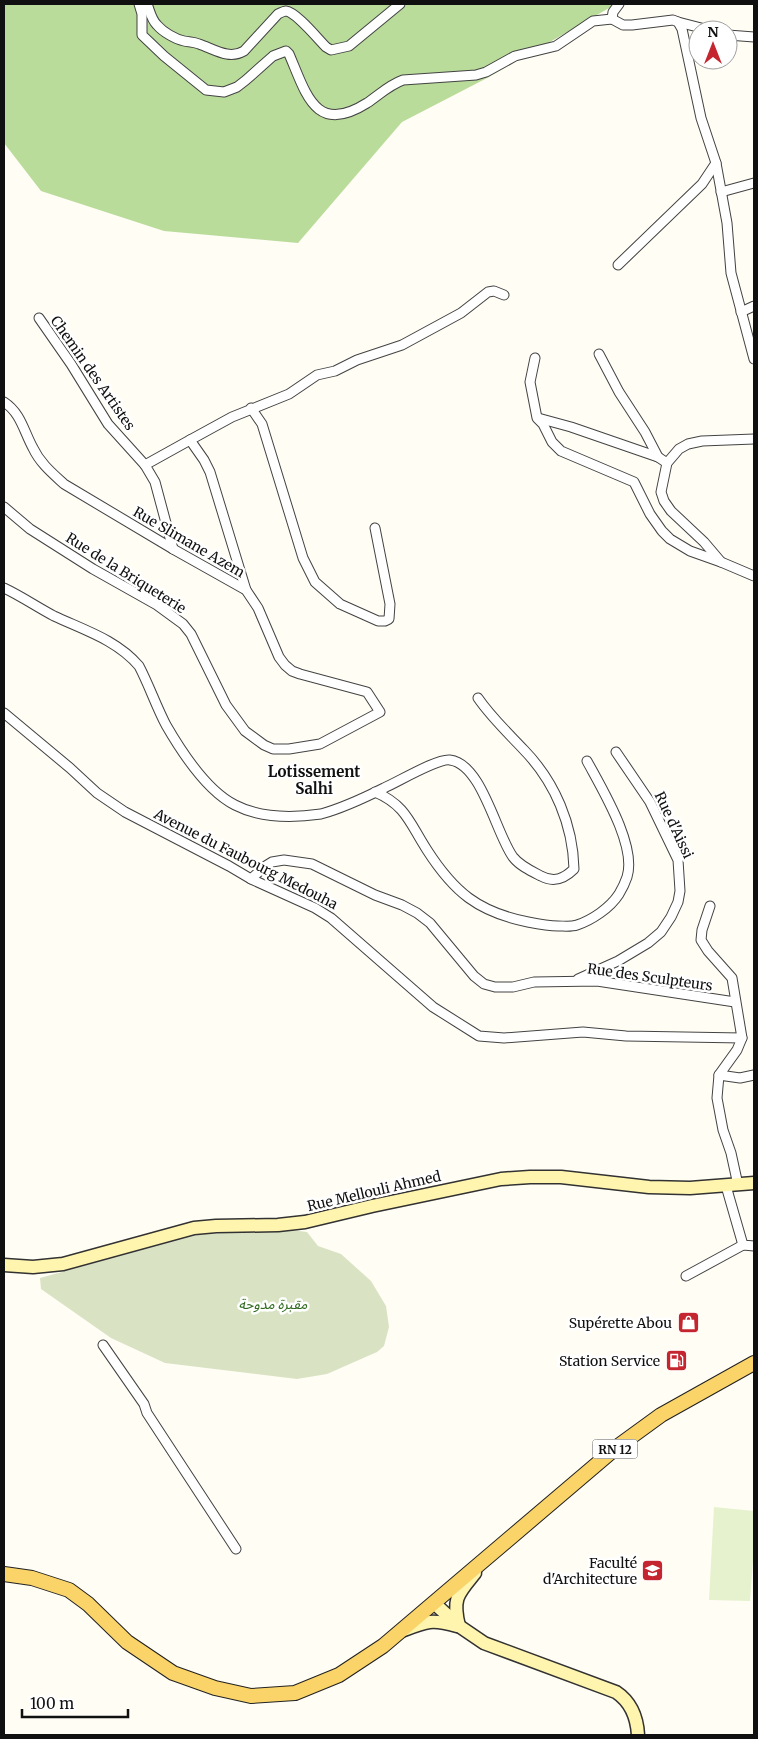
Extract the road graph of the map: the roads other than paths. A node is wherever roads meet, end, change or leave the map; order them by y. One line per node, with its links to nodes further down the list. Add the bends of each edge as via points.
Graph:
1 (139, 4): 5 (street, via 142,35 206,90 224,92 236,88 273,56 286,51 311,102 322,112 335,116 359,108 402,80 476,76 515,56 556,46 593,21)
2 (147, 4): 3 (street, via 156,24 172,36 238,55 284,11 299,19 331,50 349,46)
3 (400, 4)
4 (619, 4): 5 (street)
5 (612, 19): 6 (street, via 623,25)
6 (678, 22): 7 (street); 10 (street, via 701,118)
7 (688, 25)
8 (738, 36): 9 (street)
9 (754, 37)
10 (716, 163): 12 (street); 13 (street, via 702,184)
11 (754, 183): 12 (street)
12 (721, 192): 16 (street, via 731,273)
13 (618, 265)
14 (504, 296): 22 (street, via 488,292 448,321 402,345 317,375 289,394)
15 (754, 306): 16 (street)
16 (741, 312): 20 (street)
17 (39, 318): 28 (street, Chemin des Artistes, via 108,424)
18 (599, 354): 26 (street)
19 (535, 358): 23 (street, via 530,382)
20 (754, 359)
21 (4, 402): 31 (street, Rue Slimane Azem, via 17,414 33,448 50,472 87,499)
22 (251, 408): 25 (street); 30 (street, via 262,424 303,558 316,582 340,604 384,621 389,619 390,604)
23 (537, 418): 26 (street); 32 (street, via 561,451 634,482 650,514 670,539 690,551)
24 (754, 439): 27 (street, via 688,444)
25 (190, 440): 28 (street); 35 (street, via 210,472)
26 (658, 457): 27 (street)
27 (667, 463): 32 (street, via 661,492 664,501)
28 (145, 465): 31 (street, Chemin des Artistes, via 155,482)
29 (4, 507): 37 (street, Rue de la Briqueterie, via 30,529 183,624 192,634 226,705 245,731 264,745 273,749 289,749 320,744)
30 (375, 528)
31 (173, 549): 35 (street, Rue Slimane Azem)
32 (721, 562): 33 (street)
33 (754, 576)
34 (4, 588): 41 (street, via 92,632 133,659 178,743 212,788 234,805 267,815 310,815 331,811)
35 (246, 590): 37 (street, Rue Slimane Azem, via 285,665 300,674 368,692)
36 (478, 698): 41 (street, via 550,783 562,807 574,858 574,869 567,876 548,880 526,869 513,857 482,791 464,767 453,760 441,761)
37 (380, 712)
38 (4, 713): 42 (street, Avenue du Faubourg Medouha, via 97,793 125,812)
39 (616, 752): 44 (street, Rue d'Aissi, via 650,802 678,860 678,902 661,932 648,943 618,962)
40 (587, 761): 41 (street, via 625,841 628,876 615,899 594,917 575,926 550,926 508,918 472,902 443,874 396,803)
41 (375, 792)
42 (251, 879): 44 (street, Rue des Sculpteurs, via 272,862 284,860 312,864 418,913 484,984 505,987); 46 (street, Avenue du Faubourg Medouha, via 331,918 433,1007 479,1036 504,1038 582,1032)
43 (710, 906): 45 (street, via 701,940 732,978)
44 (573, 981): 45 (street, Rue des Sculpteurs, via 596,981)
45 (735, 1002): 46 (street)
46 (742, 1038): 47 (street)
47 (719, 1075): 48 (street, via 740,1078); 50 (street, via 717,1098 731,1153)
48 (754, 1075)
49 (754, 1183): 50 (street, Rue Mellouli Ahmed)
50 (732, 1186): 51 (street); 53 (street, Rue Mellouli Ahmed, via 649,1187 562,1177 501,1180 305,1222 278,1226 194,1228 63,1264 33,1268)
51 (743, 1245): 52 (street); 54 (street)
52 (754, 1246)
53 (4, 1265)
54 (686, 1276)
55 (103, 1345): 57 (street)
56 (754, 1363): 58 (main road, RN 12, via 661,1415 617,1447)
57 (236, 1549)
58 (490, 1553): 60 (main road, RN 12); 61 (street, via 456,1598)
59 (4, 1574): 62 (main road, RN 12, via 32,1578 69,1590 127,1642 173,1673 215,1688 251,1696 295,1693 339,1675)
60 (434, 1603): 61 (street); 62 (main road, RN 12)
61 (460, 1626): 62 (street, via 430,1621); 63 (street, via 484,1643 616,1692 625,1698 633,1712)
62 (401, 1631)
63 (638, 1735)

